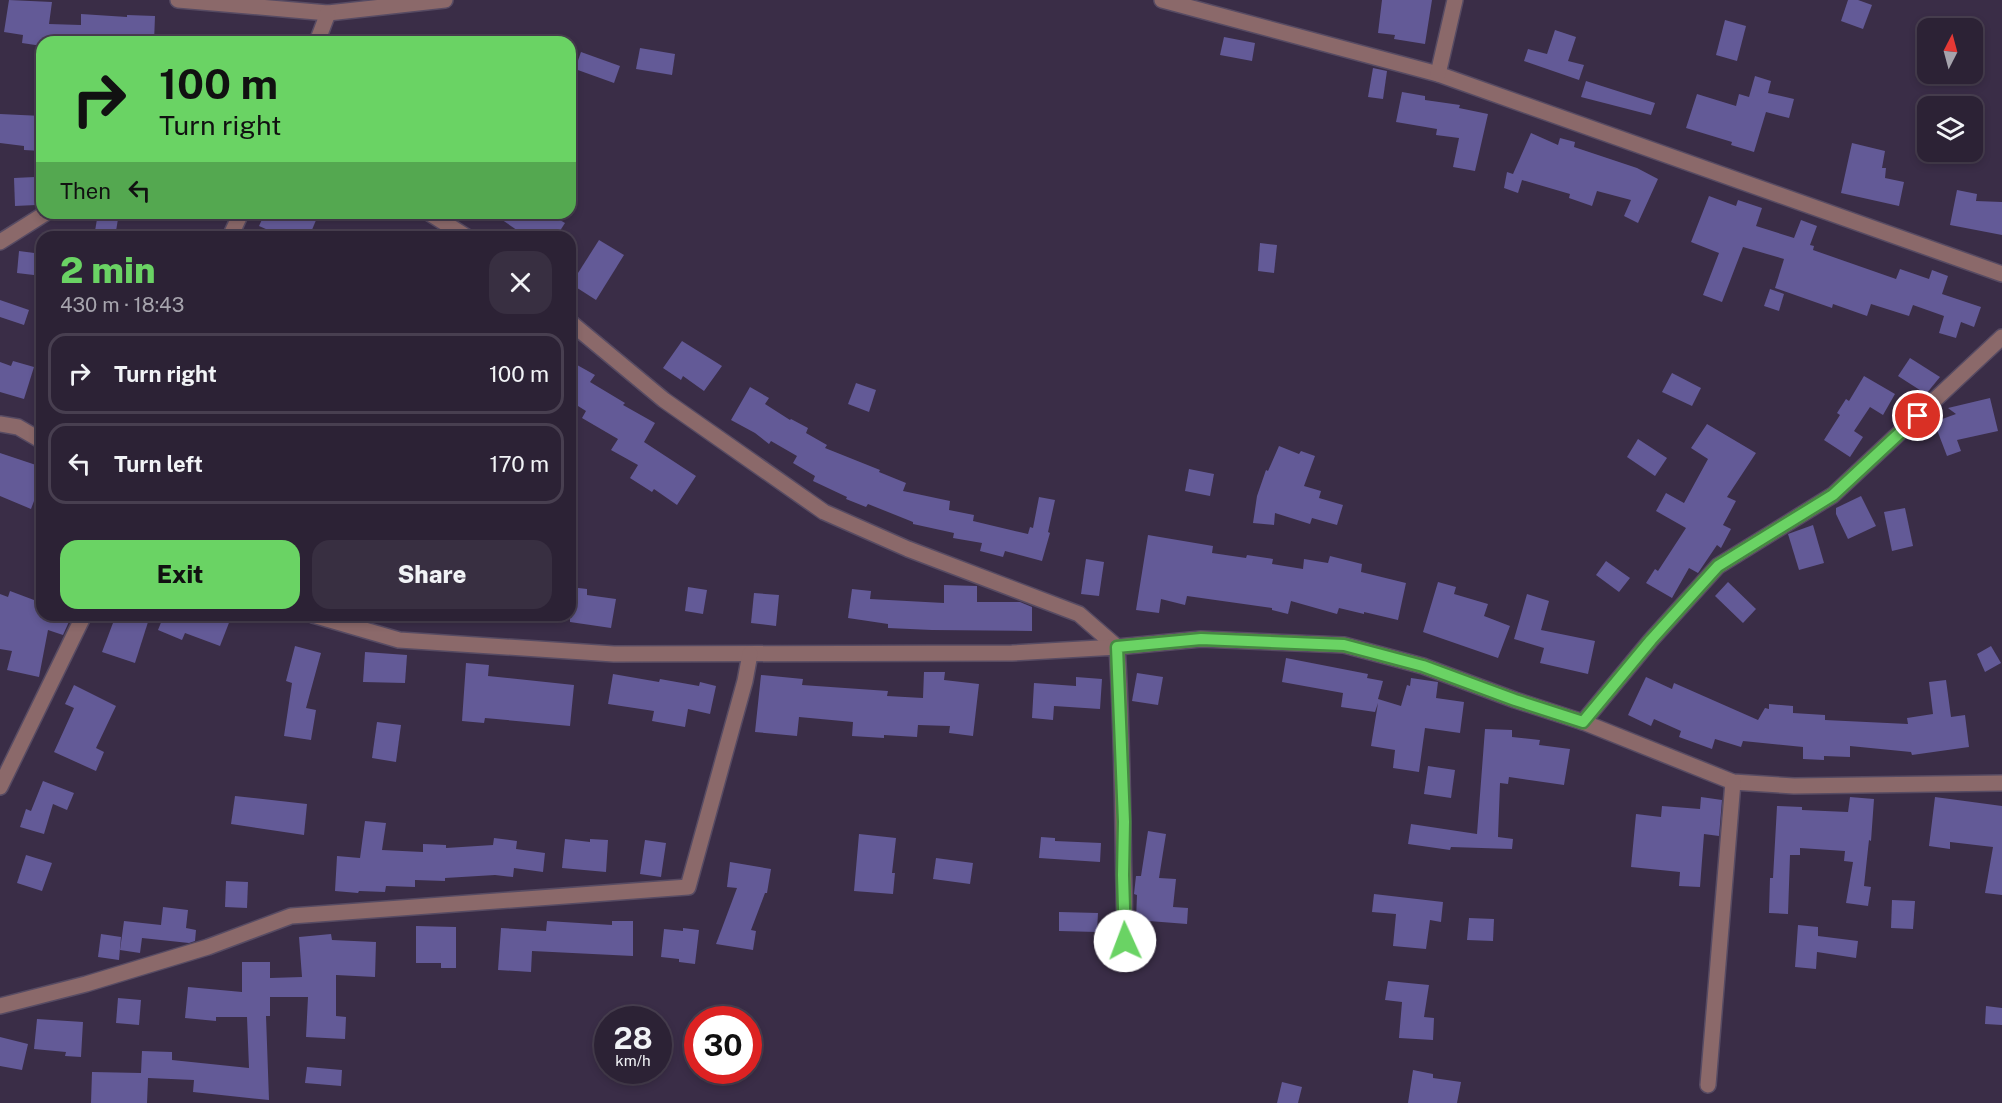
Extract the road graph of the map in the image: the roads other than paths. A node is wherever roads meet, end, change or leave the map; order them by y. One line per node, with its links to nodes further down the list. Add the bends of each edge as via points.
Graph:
1 (178, 0): 5 (street)
2 (445, 0): 5 (street)
3 (1162, 0): 7 (street)
4 (1455, 0): 7 (street)
5 (328, 13): 6 (street)
6 (318, 36)
7 (1438, 74): 12 (street)
8 (36, 219): 11 (street)
9 (438, 219): 10 (street)
10 (458, 231)
11 (0, 242)
12 (2002, 274)
13 (576, 327): 19 (street, via 664,400 824,512 908,549 1079,614)
14 (2002, 337): 21 (street, via 1833,495 1718,566)
15 (0, 424): 16 (street, via 18,427)
16 (36, 438)
17 (81, 621): 24 (street)
18 (334, 621): 20 (street, via 399,640 614,654)
19 (1117, 647): 20 (street, via 1012,653); 21 (street, via 1201,639 1344,645 1423,666); 25 (street)
20 (750, 654): 26 (street, via 688,887 291,916 208,947)
21 (1583, 722): 22 (street)
22 (1733, 782): 23 (street, via 1794,786); 27 (street)
23 (2002, 783)
24 (0, 787)
25 (1126, 963)
26 (0, 1006)
27 (1707, 1085)

